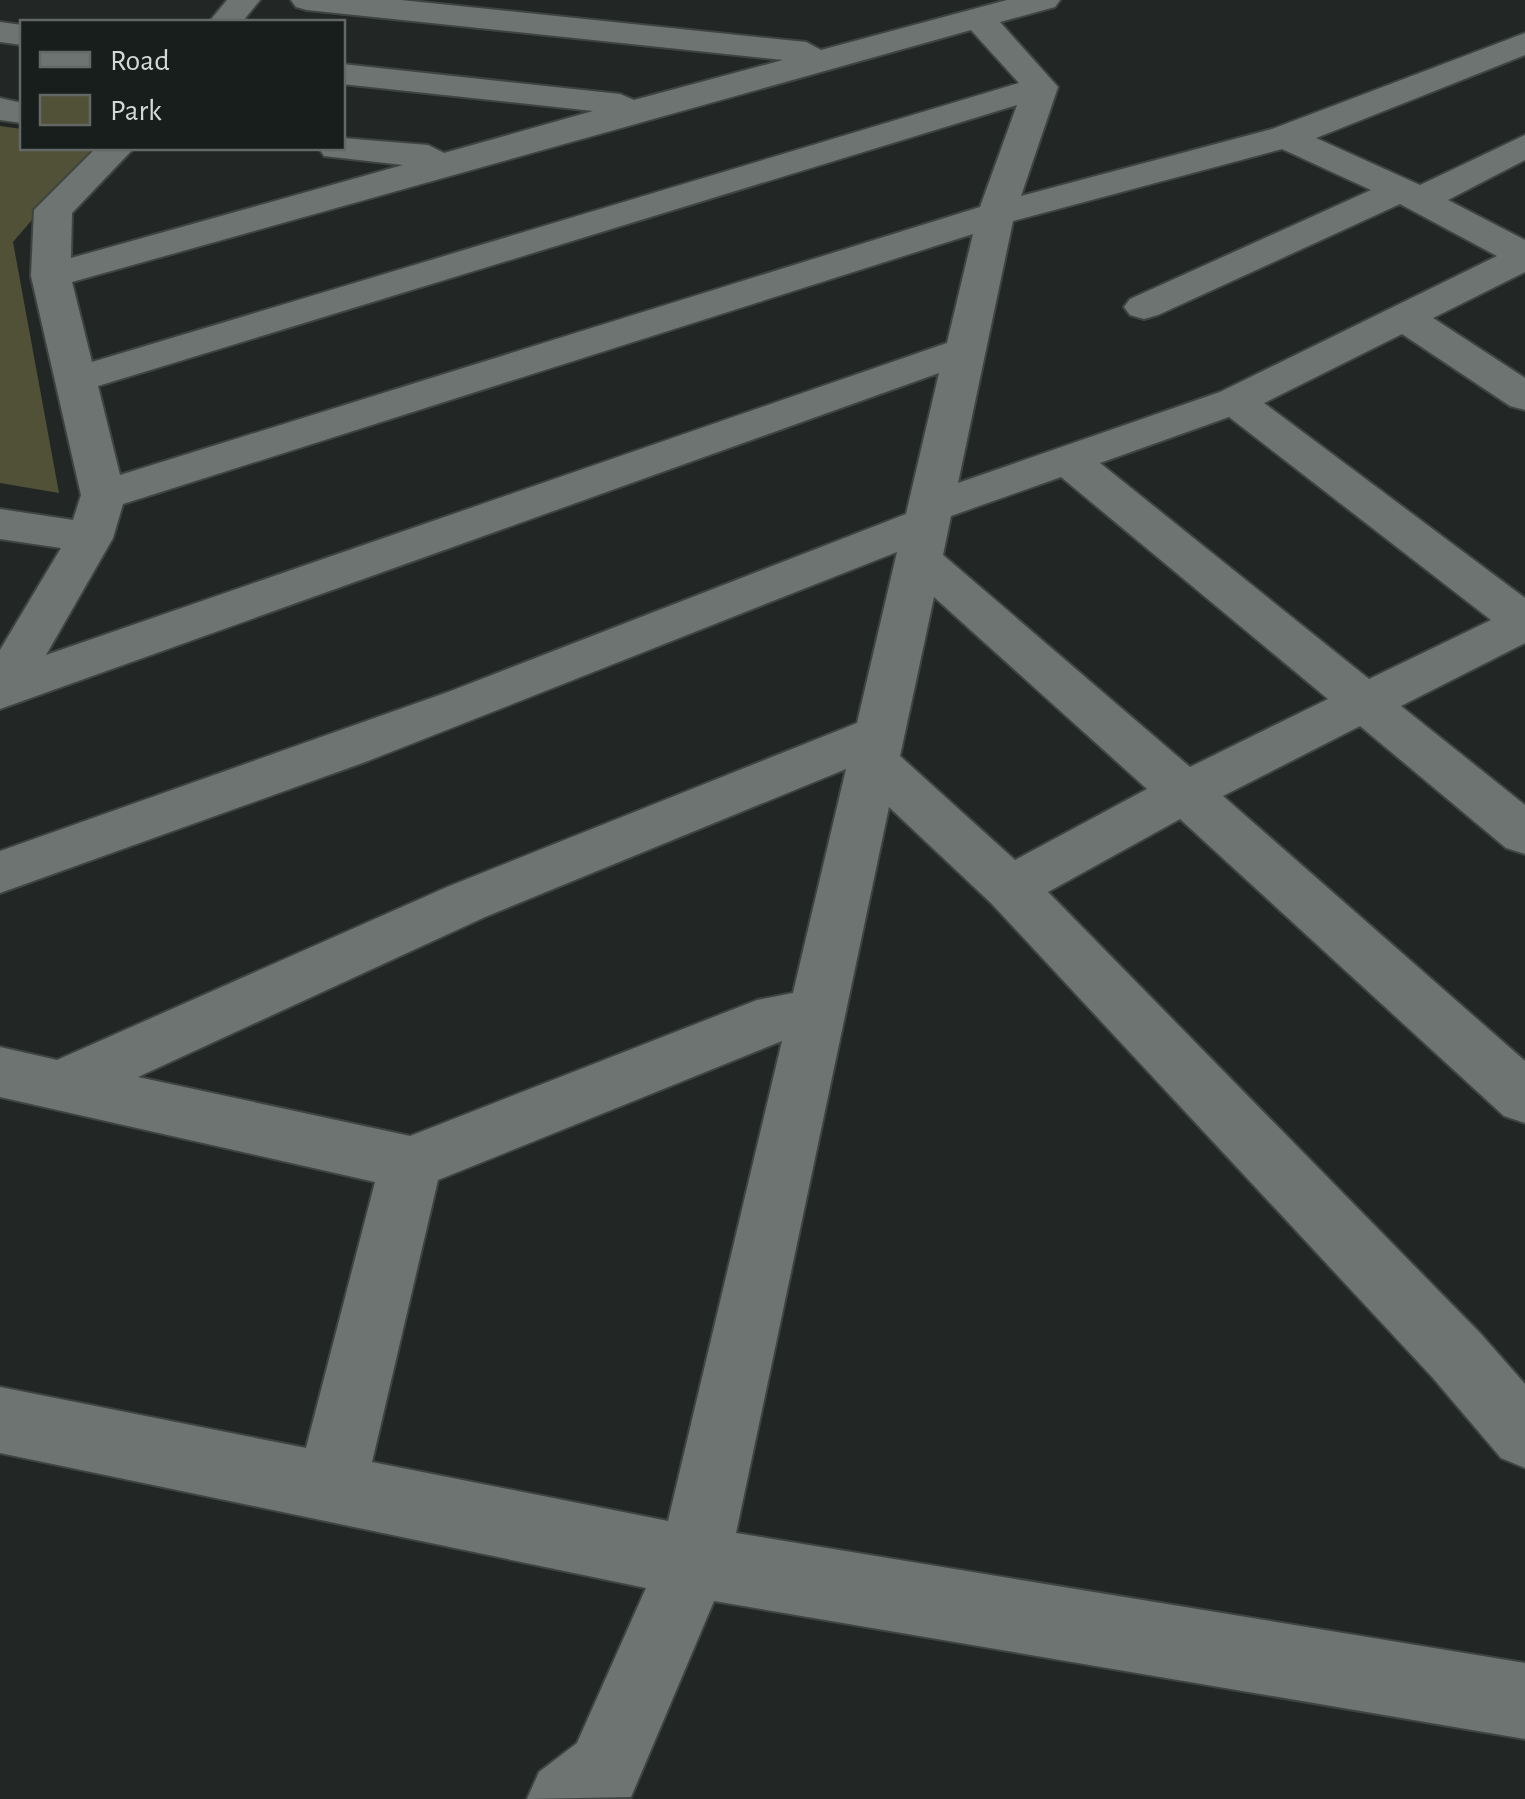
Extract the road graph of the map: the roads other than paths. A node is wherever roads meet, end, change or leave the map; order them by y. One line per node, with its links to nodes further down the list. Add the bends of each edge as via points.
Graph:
1 (244, 0): 4 (street)
2 (307, 0): 6 (street)
3 (989, 4): 6 (street); 8 (street)
4 (227, 20)
5 (1525, 43): 10 (street)
6 (838, 56): 9 (street)
7 (345, 74): 9 (street)
8 (1041, 87): 16 (street); 22 (street)
9 (648, 107): 14 (street)
10 (1285, 138): 15 (street); 16 (street)
11 (1525, 146): 15 (street)
12 (345, 149): 14 (street)
13 (114, 150): 18 (street, via 53,210)
14 (463, 159): 18 (street)
15 (1410, 195): 17 (street); 19 (street)
16 (996, 214): 21 (street); 26 (street)
17 (1523, 260): 20 (street)
18 (50, 276): 22 (street)
19 (1144, 307)
20 (1407, 319): 23 (street); 24 (street)
21 (966, 350): 28 (street); 30 (street)
22 (75, 380): 26 (street)
23 (1525, 397)
24 (1235, 401): 25 (street); 29 (street)
25 (1068, 460): 28 (street); 31 (street)
26 (96, 517): 27 (street); 30 (street)
27 (0, 524)
28 (925, 530): 32 (street); 33 (street); 35 (street)
29 (1525, 622): 31 (street)
30 (1, 690)
31 (1365, 703): 33 (street); 34 (street)
32 (874, 747): 36 (street); 37 (street); 39 (street, via 466,902)
33 (1186, 792): 36 (street); 40 (street)
34 (1525, 834)
35 (0, 872)
36 (1010, 888): 43 (street)
37 (816, 1016): 41 (street, via 777,1017); 45 (street)
38 (0, 1072): 39 (street)
39 (61, 1085): 41 (street)
40 (1525, 1098)
41 (411, 1162): 44 (street)
42 (0, 1420): 44 (street)
43 (1525, 1435)
44 (331, 1488): 45 (street)
45 (694, 1562): 46 (street); 47 (street)
46 (1525, 1701)
47 (594, 1790)

